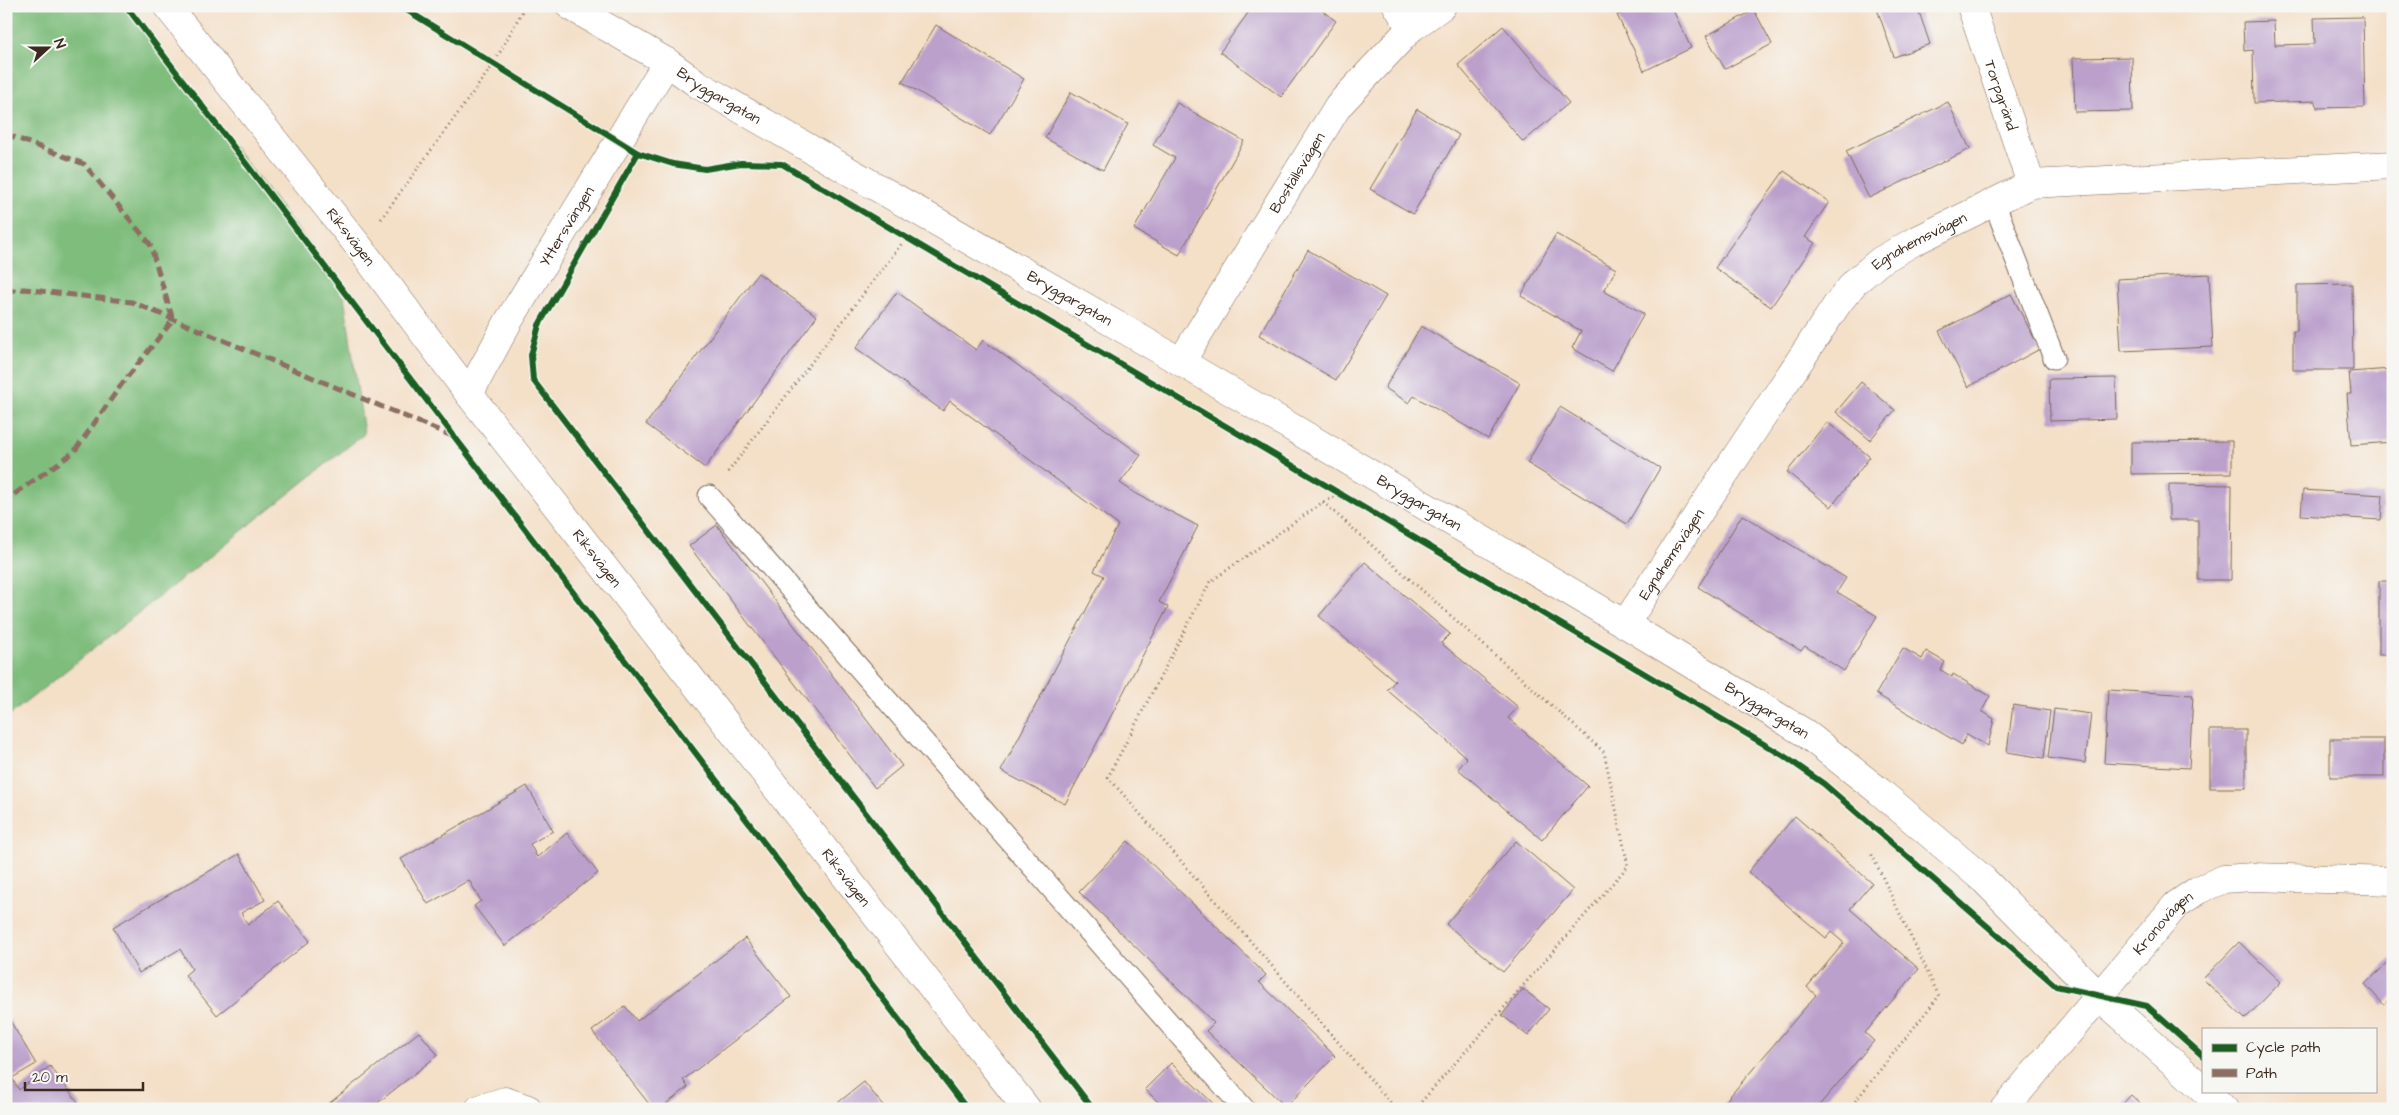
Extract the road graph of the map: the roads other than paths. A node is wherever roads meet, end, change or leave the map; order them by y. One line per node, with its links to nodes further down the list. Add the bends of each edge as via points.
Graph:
1 (167, 6): 12 (street, Riksvägen, via 360,248)
2 (570, 6): 6 (street, Bryggargatan)
3 (1442, 6): 5 (street, Boställsvägen)
4 (1972, 6): 8 (street, Torpgränd)
5 (1404, 17): 11 (street, Boställsvägen, via 1338,106)
6 (667, 62): 11 (street, Bryggargatan, via 699,85); 12 (street, Yttersvängen, via 508,322)
7 (2393, 165): 8 (street, Egnahemsvägen)
8 (2031, 184): 9 (street, Egnahemsvägen)
9 (1994, 202): 10 (lane); 14 (street, Egnahemsvägen, via 1880,261 1855,282)
10 (2054, 358)
11 (1181, 362): 14 (street, Bryggargatan)
12 (469, 394): 21 (street, Riksvägen)
13 (709, 496): 22 (lane)
14 (1625, 624): 16 (street, Bryggargatan, via 1805,733 1842,762 1984,880)
15 (2393, 881): 16 (street, Kronovägen, via 2224,879 2176,904)
16 (2099, 996): 17 (street, Bryggargatan); 23 (street, Kronovägen)
17 (2202, 1088)
18 (2206, 1092): 24 (street, Bryggargatan)
19 (479, 1109): 20 (street, via 504,1101)
20 (528, 1109)
21 (1027, 1109)
22 (1244, 1109)
23 (2004, 1109)
24 (2224, 1109)

